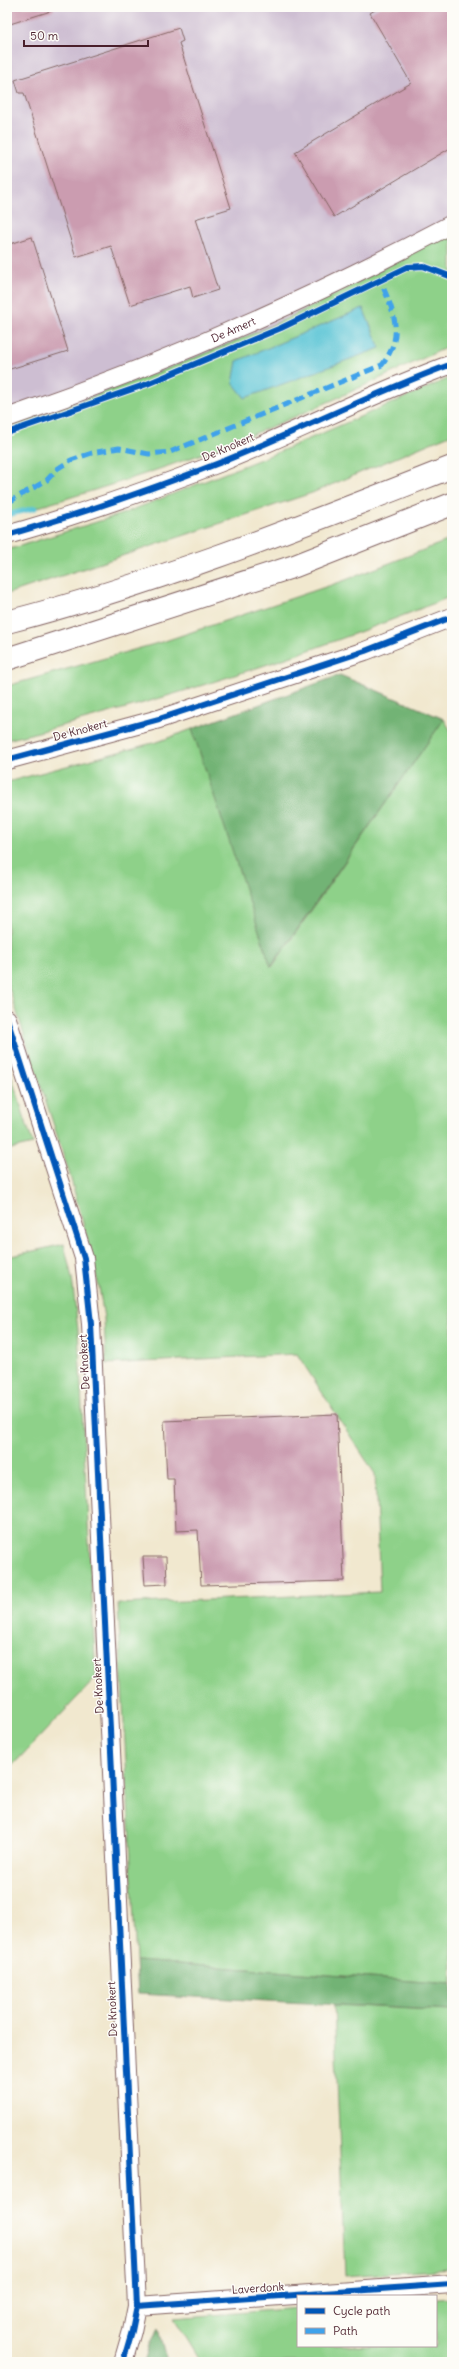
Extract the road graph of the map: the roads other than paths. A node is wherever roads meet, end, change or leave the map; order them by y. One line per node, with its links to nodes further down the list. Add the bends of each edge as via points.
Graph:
1 (452, 224): 3 (street, De Amert, via 402,251 266,315 139,369)
2 (452, 364): 6 (street, De Knokert, via 401,382 219,463 46,524)
3 (7, 418)
4 (452, 467): 8 (highway, via 262,542 54,610)
5 (452, 504): 9 (highway, via 295,566)
6 (7, 535)
7 (452, 617): 10 (street, De Knokert, via 365,651 159,719)
8 (7, 622)
9 (7, 658)
10 (7, 760)
11 (7, 1019): 13 (street, De Knokert, via 84,1258 91,1324)
12 (452, 2284): 13 (street, Laverdonk)
13 (137, 2306): 14 (street, De Knokert)
14 (123, 2362)

